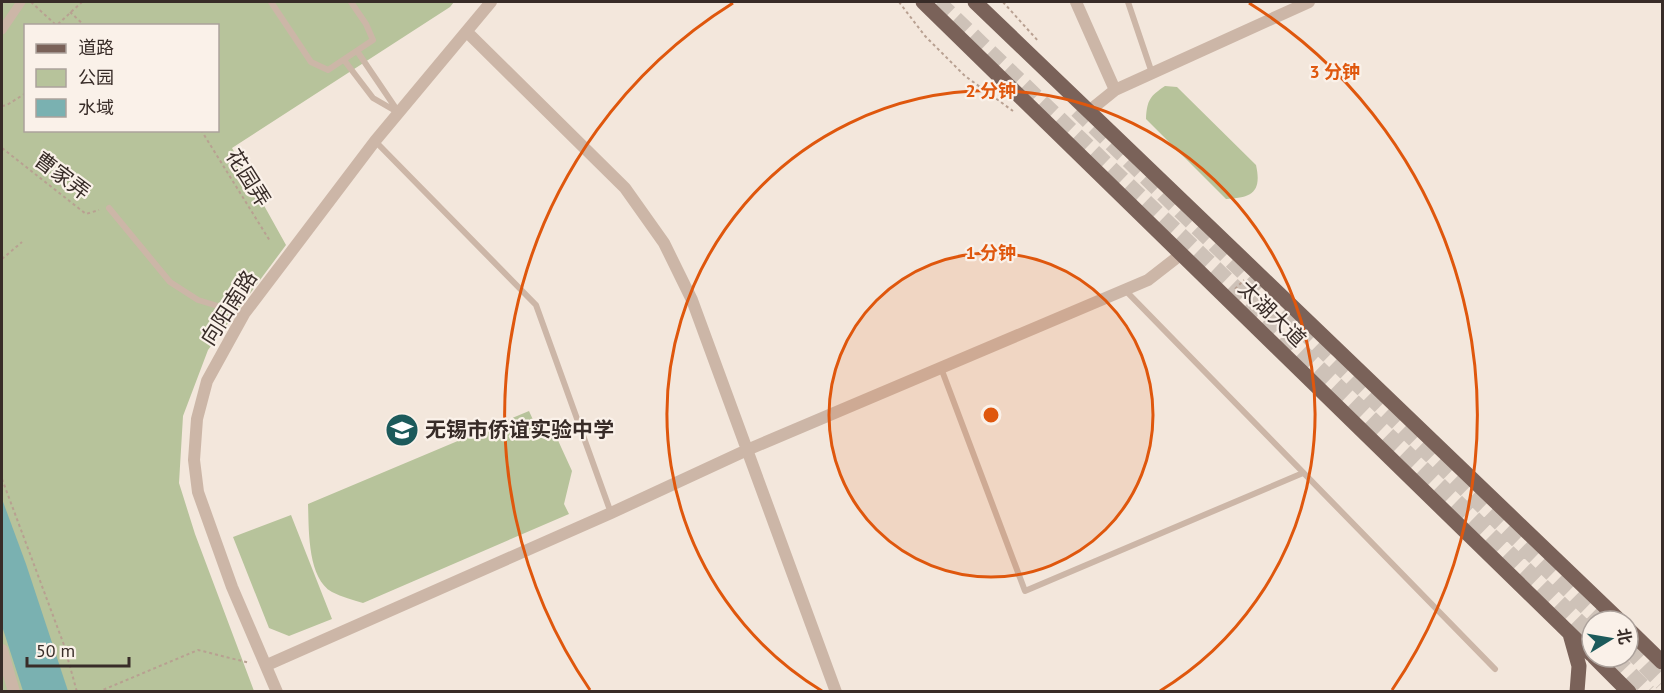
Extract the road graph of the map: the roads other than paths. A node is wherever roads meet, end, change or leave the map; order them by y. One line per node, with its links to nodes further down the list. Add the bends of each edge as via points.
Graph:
1 (21, 2): 10 (street)
2 (271, 2): 13 (lane, via 311,62 328,70)
3 (351, 2): 12 (lane, via 373,40)
4 (491, 2): 11 (street, 向阳南路)
5 (923, 2): 20 (main road, 太湖大道)
6 (975, 2): 16 (main road, 太湖大道)
7 (1076, 2): 15 (street)
8 (1128, 2): 14 (lane)
9 (1309, 2): 14 (street)
10 (2, 30)
11 (467, 32): 17 (street, 向阳南路); 24 (street, via 625,188 664,243 692,300)
12 (357, 51): 13 (lane); 17 (lane)
13 (344, 60): 17 (lane, via 373,98)
14 (1152, 73): 15 (street)
15 (1115, 90): 16 (street)
16 (1089, 111): 27 (main road, 太湖大道)
17 (399, 113): 18 (street, 向阳南路)
18 (375, 141): 22 (street, 向阳南路); 26 (lane, via 536,305)
19 (109, 208): 22 (lane, via 170,282 198,300)
20 (1179, 253): 21 (street, via 1148,280); 28 (main road, 太湖大道)
21 (1125, 290): 23 (street); 25 (lane)
22 (244, 314): 33 (street, 向阳南路, via 207,381 197,419 194,460 198,492 209,525)
23 (941, 368): 24 (street); 25 (lane, via 1025,591)
24 (747, 450): 26 (street); 38 (street)
25 (1303, 472): 34 (lane)
26 (611, 513): 33 (street)
27 (1608, 609)
28 (1570, 634): 30 (main road, 太湖大道); 39 (main road, via 1579,666)
29 (1640, 641): 32 (main road)
30 (1580, 644)
31 (2, 650): 36 (street)
32 (1662, 662)
33 (267, 665): 37 (street, 向阳南路)
34 (1495, 669)
35 (1606, 669): 40 (main road, 太湖大道)
36 (14, 692)
37 (277, 692)
38 (836, 692)
39 (1577, 692)
40 (1629, 692)

